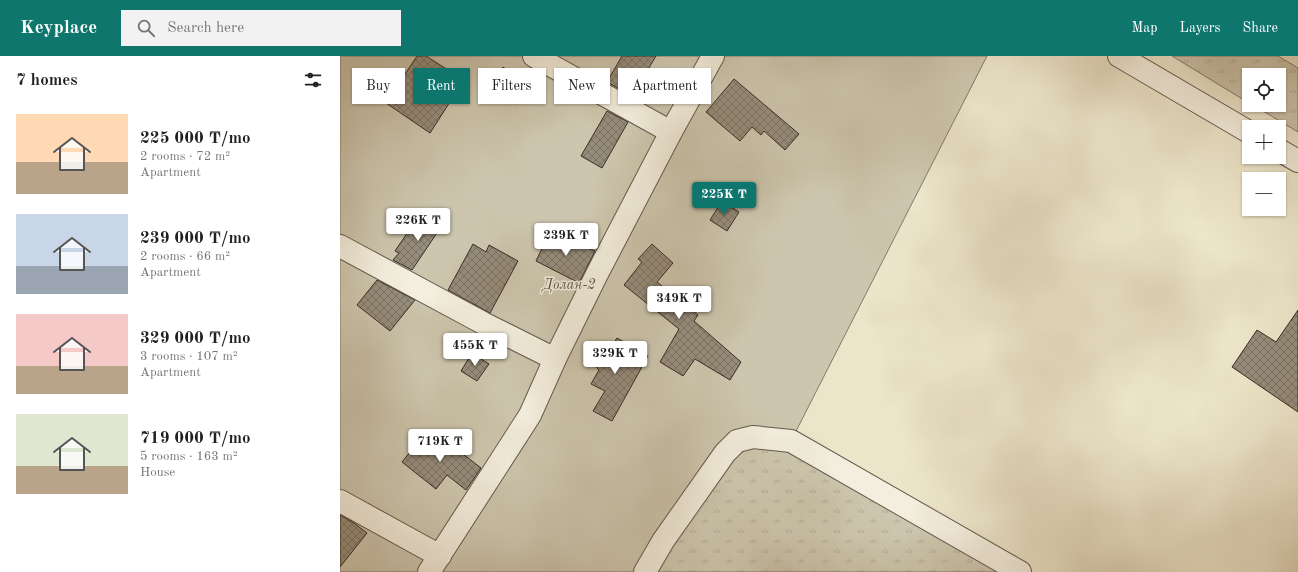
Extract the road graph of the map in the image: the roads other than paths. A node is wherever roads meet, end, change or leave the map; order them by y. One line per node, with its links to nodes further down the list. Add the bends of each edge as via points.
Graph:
1 (534, 56): 5 (street)
2 (713, 56): 5 (street)
3 (1119, 56): 4 (street)
4 (1242, 128)
5 (671, 132): 9 (street)
6 (1286, 154): 7 (street)
7 (1298, 161)
8 (340, 246): 9 (street, via 482,323)
9 (555, 359): 11 (street, via 530,415)
10 (340, 501): 11 (street)
11 (435, 564)
12 (645, 572): 13 (street, via 663,541 725,453 737,441 753,437 791,441)
13 (1020, 572)

